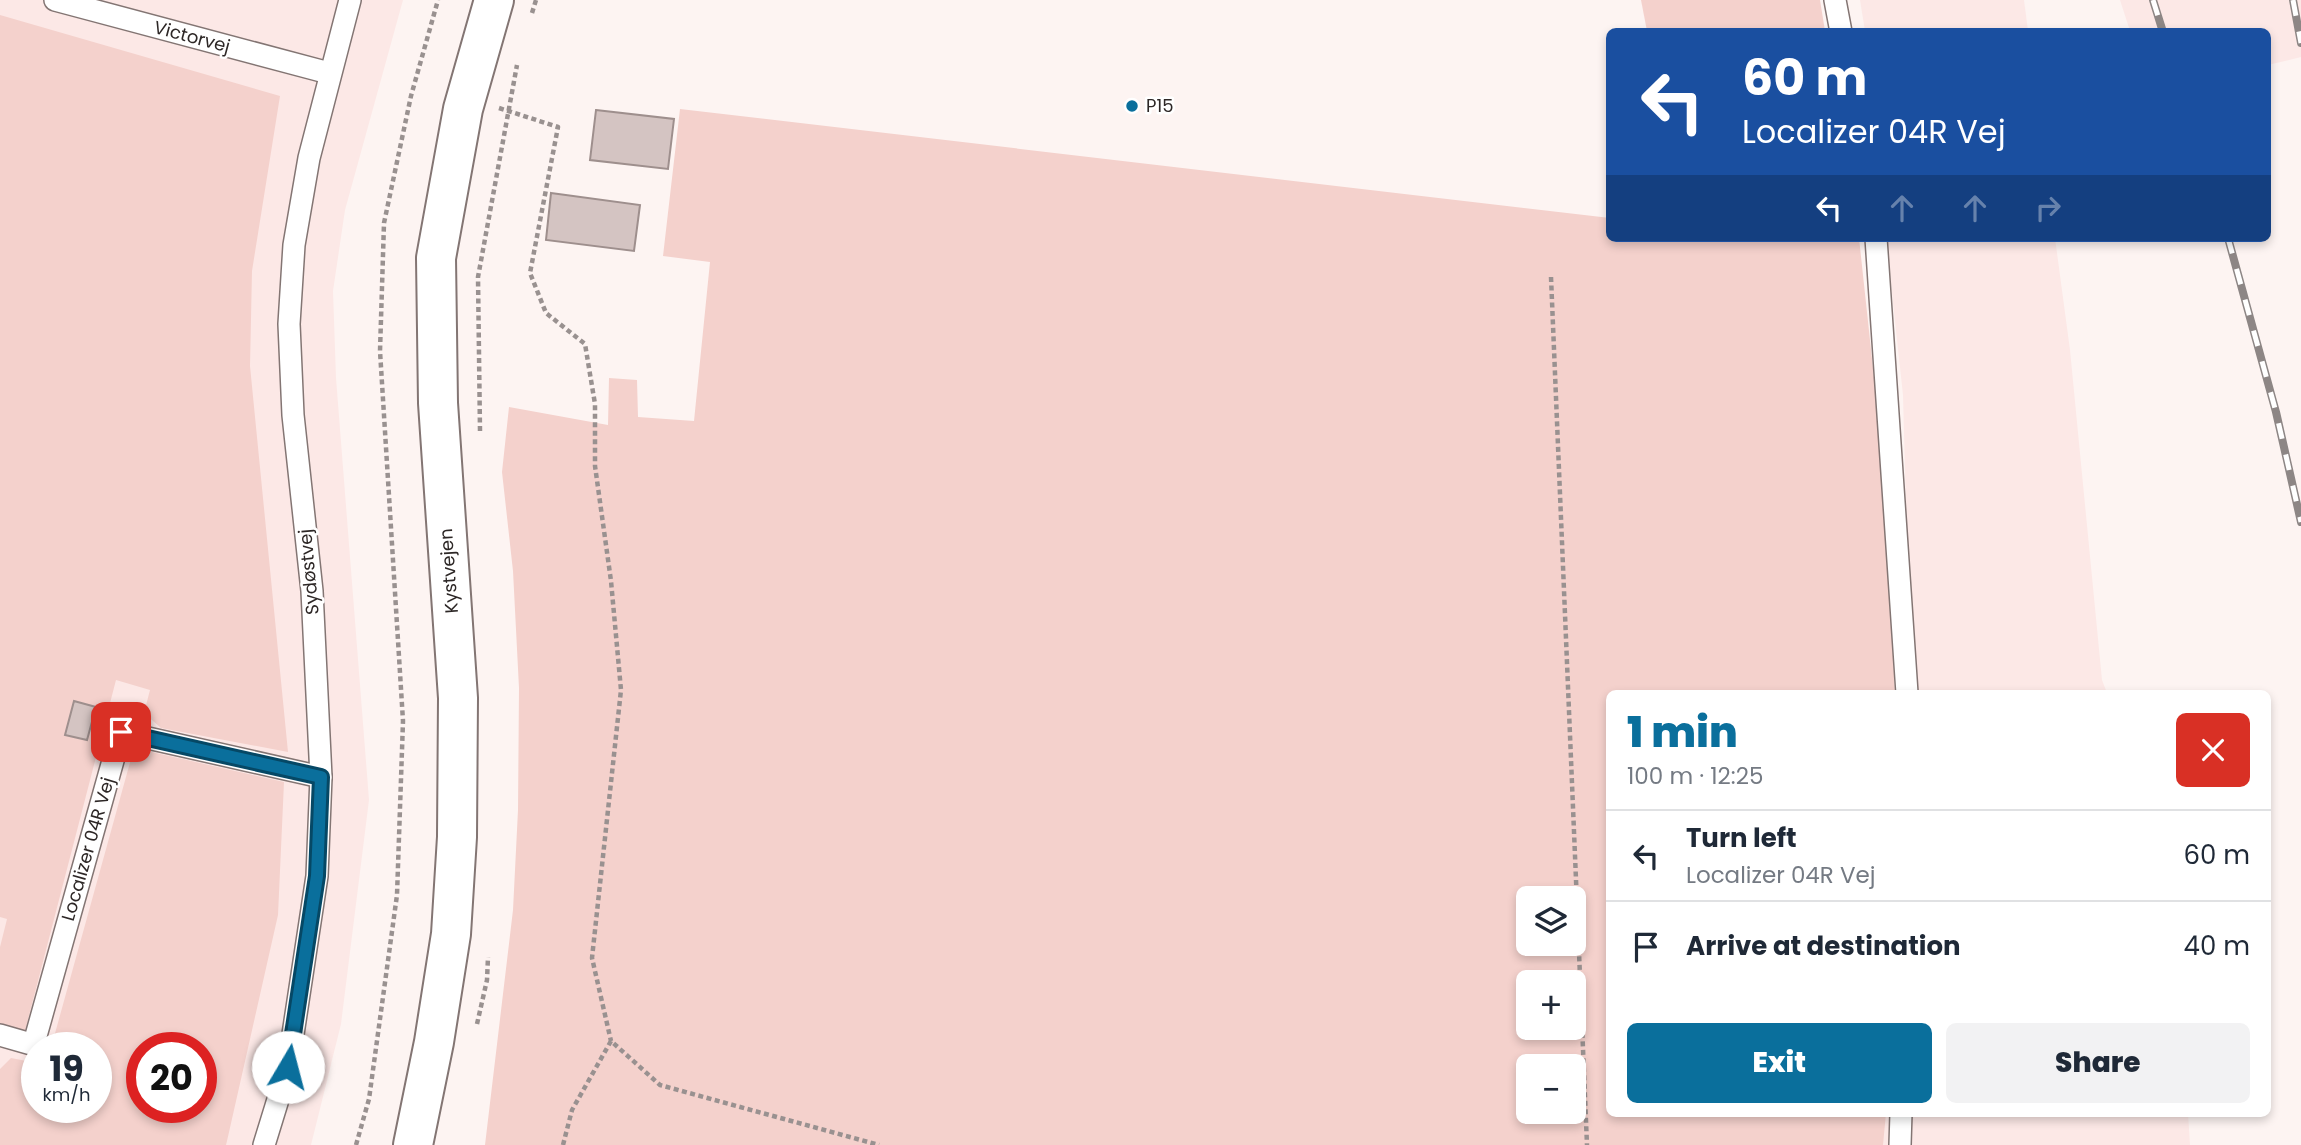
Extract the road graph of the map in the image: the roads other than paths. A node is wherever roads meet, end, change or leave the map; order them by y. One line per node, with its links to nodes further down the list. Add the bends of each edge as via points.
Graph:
1 (55, 0): 6 (lane, Victorvej)
2 (350, 0): 6 (lane, Sydøstvej)
3 (494, 0): 15 (street, Kystvejen, via 466,97 436,258 438,403 458,698 457,837 451,934)
4 (1835, 0): 5 (lane)
5 (1840, 28)
6 (329, 73): 9 (lane, Sydøstvej, via 293,245 289,324 293,415 312,592)
7 (1875, 242): 8 (lane)
8 (1907, 690)
9 (321, 777): 10 (lane, Localizer 04R Vej, via 121,732); 14 (lane, Sydøstvej, via 317,876 288,1067)
10 (44, 1032)
11 (0, 1035): 12 (lane)
12 (21, 1041)
13 (1901, 1117): 16 (lane)
14 (264, 1145)
15 (413, 1145)
16 (1900, 1145)

